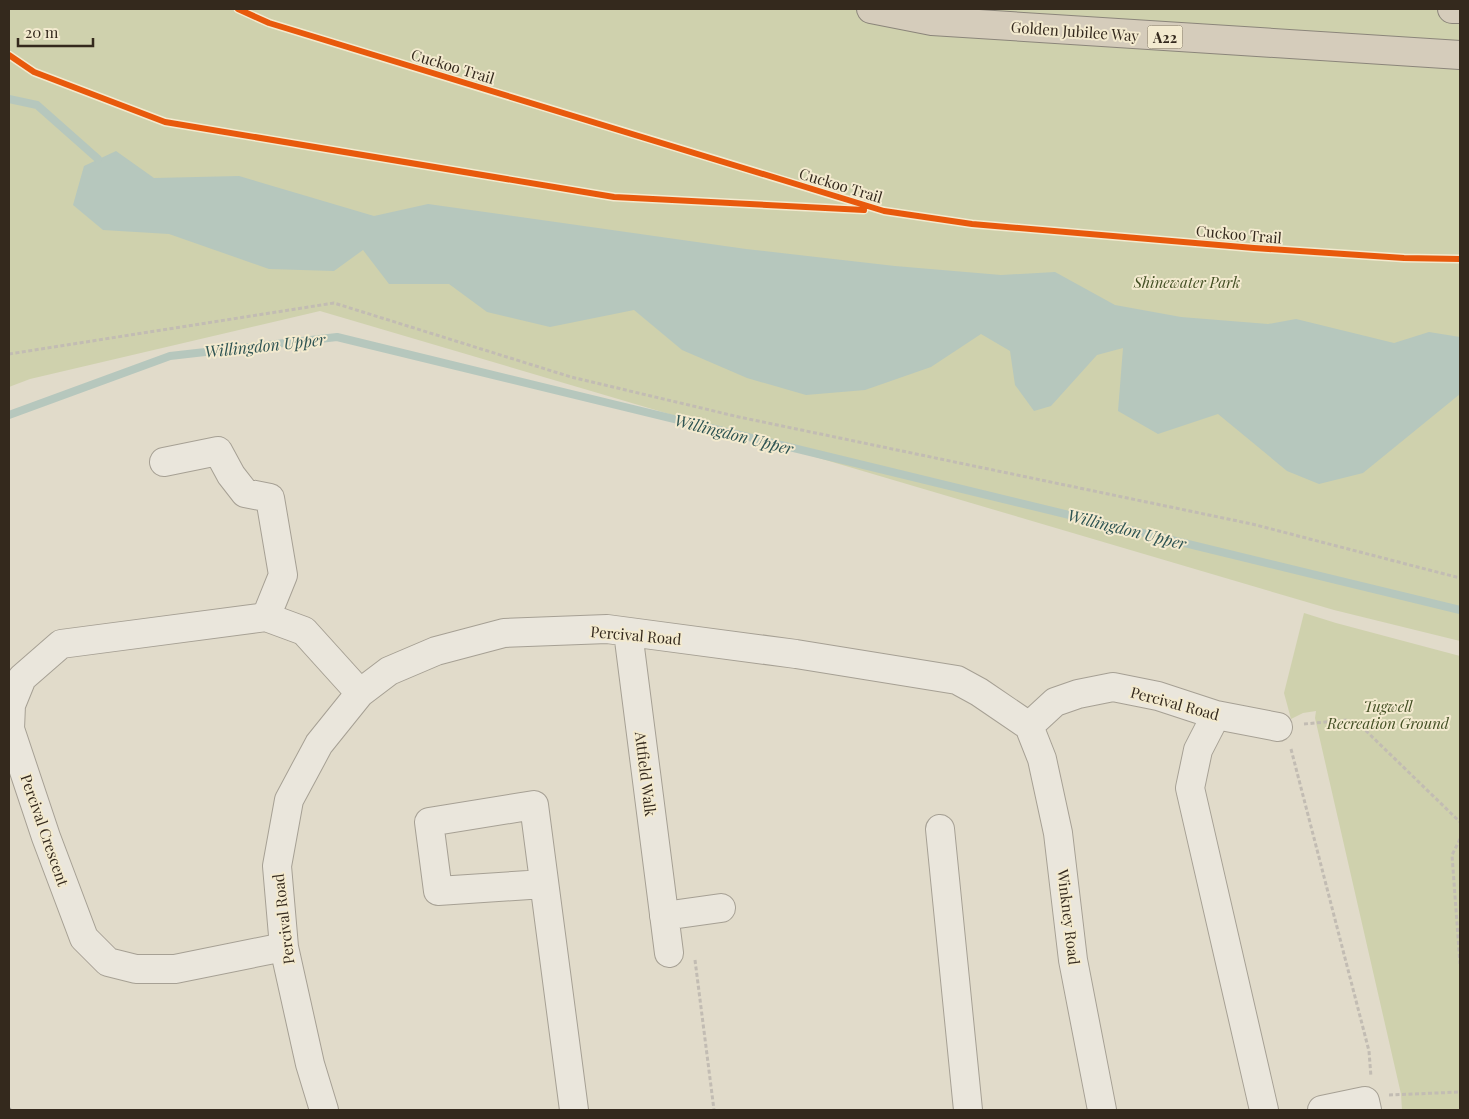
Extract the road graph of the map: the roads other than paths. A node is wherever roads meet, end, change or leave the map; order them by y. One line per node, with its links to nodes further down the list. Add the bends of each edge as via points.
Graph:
1 (871, 9): 4 (highway, Golden Jubilee Way / A22, via 932,22)
2 (1452, 9): 3 (highway)
3 (1460, 9)
4 (1460, 54)
5 (164, 462): 6 (street, via 218,451 245,493 270,498 284,575)
6 (266, 616): 8 (street, Percival Crescent, via 304,631); 16 (street, Percival Crescent, via 61,644 22,678 11,705 10,729 84,938 108,962 136,969 175,969)
7 (628, 632): 8 (street, Percival Road, via 607,629 504,633 436,651 389,671); 10 (street, Percival Road, via 957,680); 15 (street, Attfield Walk)
8 (360, 693): 16 (street, Percival Road, via 319,744 289,800 277,866)
9 (1216, 715): 10 (street, Percival Road, via 1158,696 1113,687 1056,702); 11 (street, Percival Road); 24 (street, via 1198,750 1190,788)
10 (1029, 726): 23 (street, Winkney Road, via 1042,759 1058,833 1073,960)
11 (1281, 726)
12 (940, 829): 22 (street)
13 (544, 884): 13 (street, via 534,805 429,822 438,891); 21 (street)
14 (721, 908): 15 (street)
15 (664, 916): 17 (street, Attfield Walk)
16 (284, 947): 20 (street, Percival Road, via 310,1064)
17 (669, 953)
18 (1369, 1102): 19 (street)
19 (1327, 1109)
20 (324, 1110)
21 (574, 1110)
22 (968, 1110)
23 (1102, 1110)
24 (1264, 1110)

